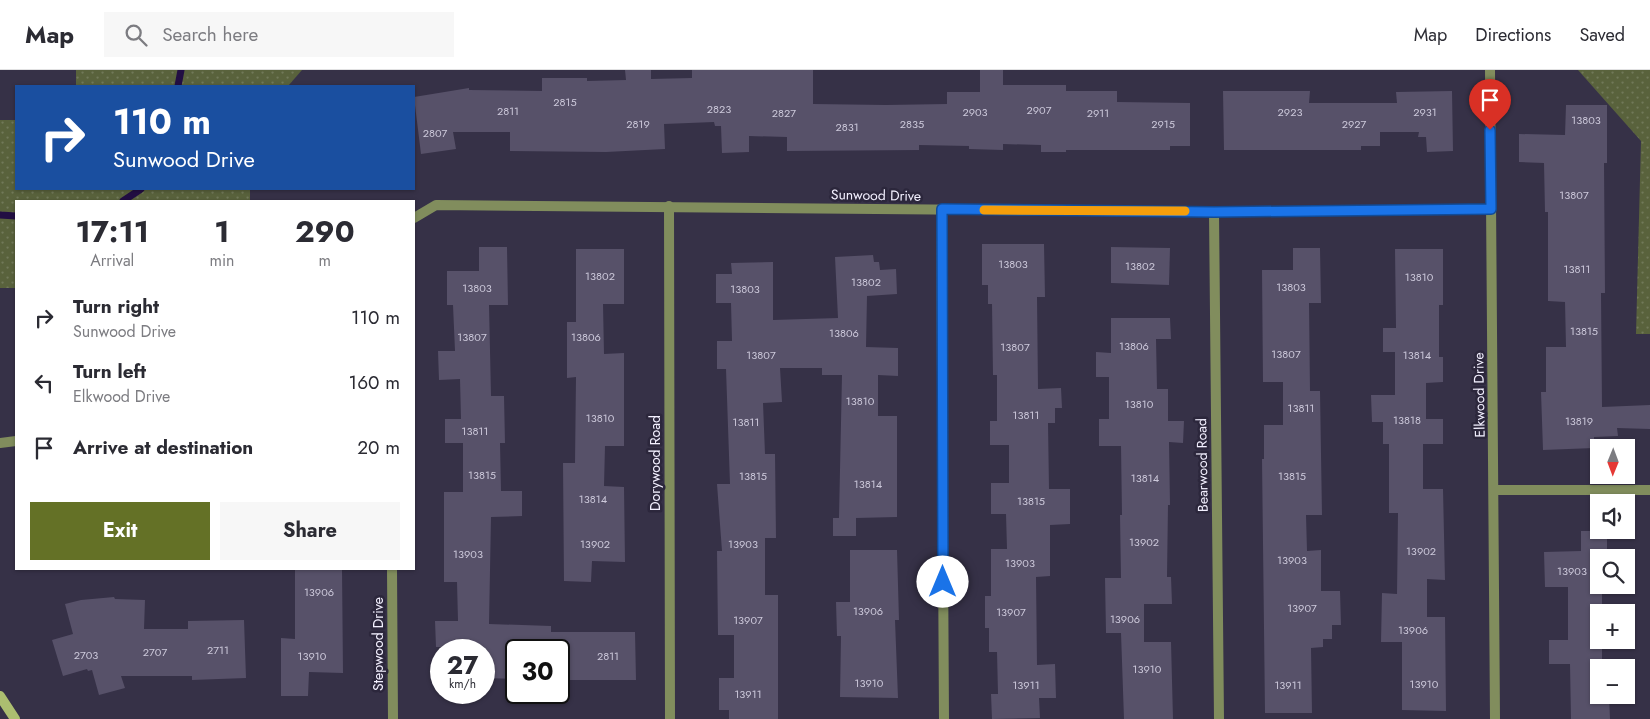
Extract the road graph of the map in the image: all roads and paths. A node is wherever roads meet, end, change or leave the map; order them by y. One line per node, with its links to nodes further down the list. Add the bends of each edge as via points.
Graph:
1 (1490, 70): 4 (street, Elkwood Drive)
2 (669, 206): 3 (street, Sunwood Drive); 6 (street, Sunwood Drive, via 436,206); 16 (street, Dorywood Road)
3 (942, 209): 5 (street, Sunwood Drive); 17 (street)
4 (1491, 209): 5 (street, Sunwood Drive); 9 (street, Elkwood Drive)
5 (1214, 212): 18 (street, Bearwood Road)
6 (415, 217)
7 (15, 441): 8 (street)
8 (0, 443)
9 (1494, 490): 10 (street); 19 (street, Elkwood Drive)
10 (1650, 490)
11 (392, 570): 15 (street, Stepwood Drive)
12 (1, 697): 13 (main road); 14 (main road)
13 (0, 712)
14 (15, 719)
15 (393, 719)
16 (670, 719)
17 (944, 719)
18 (1219, 719)
19 (1496, 719)

